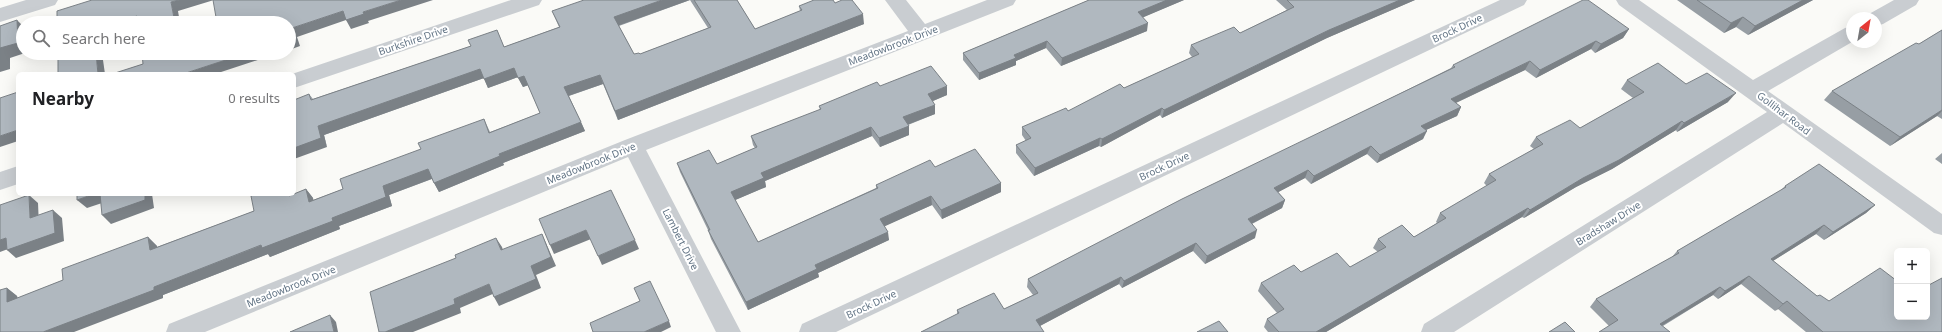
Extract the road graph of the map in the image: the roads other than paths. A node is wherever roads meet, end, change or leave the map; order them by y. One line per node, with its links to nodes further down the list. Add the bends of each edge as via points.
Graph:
1 (48, 0): 8 (street)
2 (532, 0): 12 (street, Burkshire Drive)
3 (895, 0): 10 (street)
4 (1006, 0): 10 (street, Meadowbrook Drive)
5 (1517, 0): 21 (street, Brock Drive)
6 (1626, 0): 13 (street, Gollihar Road)
7 (1909, 0): 9 (street)
8 (0, 14)
9 (1882, 16)
10 (922, 34): 15 (street, Meadowbrook Drive)
11 (1846, 36): 13 (street)
12 (296, 80)
13 (1753, 90): 14 (street, Gollihar Road)
14 (1782, 113): 18 (street, Gollihar Road); 22 (street, Bradshaw Drive)
15 (633, 146): 19 (street, Meadowbrook Drive); 20 (street, Lambert Drive)
16 (16, 176): 17 (street)
17 (0, 181)
18 (1942, 226)
19 (178, 332)
20 (729, 332)
21 (811, 332)
22 (1434, 332)

